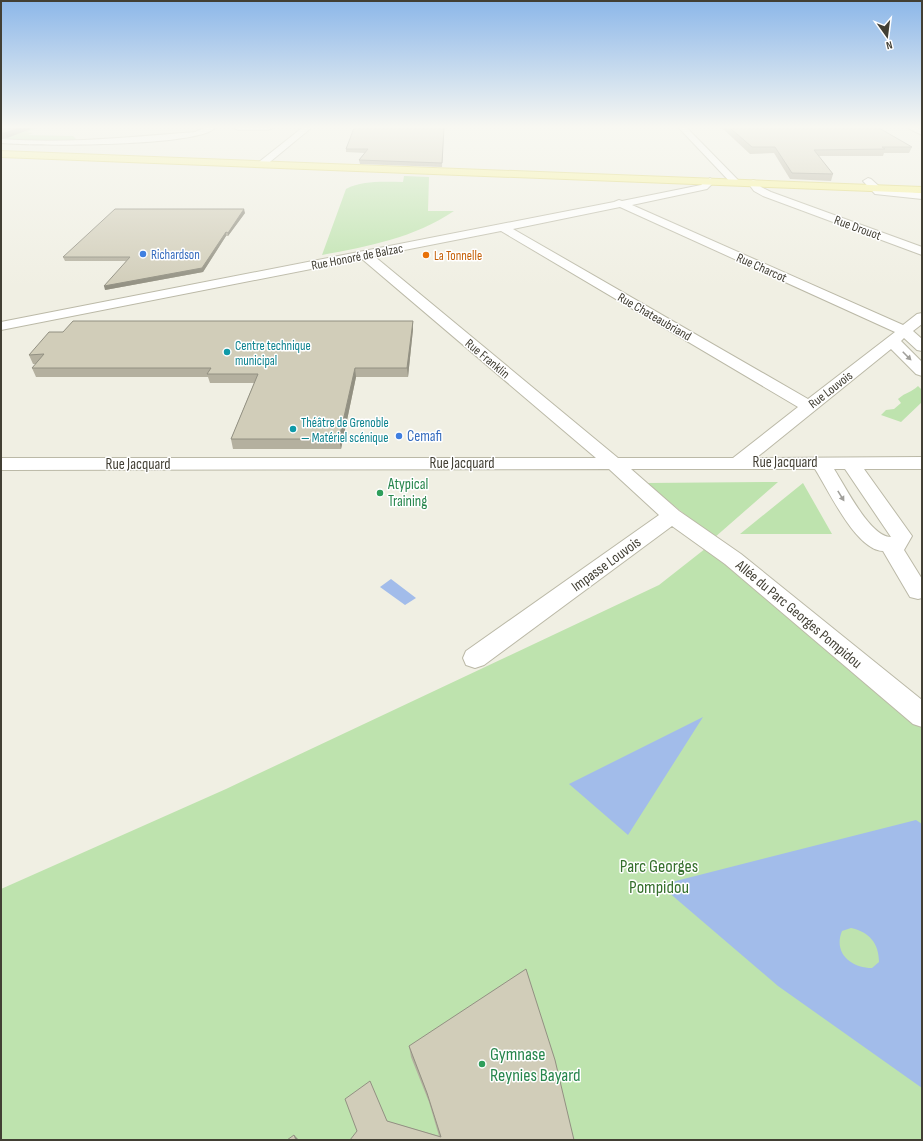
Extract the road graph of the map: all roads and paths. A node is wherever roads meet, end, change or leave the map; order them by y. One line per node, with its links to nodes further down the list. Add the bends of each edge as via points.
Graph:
1 (691, 181): 2 (main road)
2 (710, 182): 3 (main road); 9 (street, Rue Honoré de Balzac, via 704,187)
3 (735, 182): 4 (main road)
4 (753, 183): 6 (main road); 11 (street, Rue Drouot, via 757,189 767,194)
5 (922, 183): 6 (street)
6 (870, 185): 7 (main road); 8 (street, via 890,194)
7 (922, 190)
8 (922, 196)
9 (619, 204): 10 (street, Rue Honoré de Balzac); 15 (street, Rue Charcot)
10 (502, 227): 12 (street, Rue Honoré de Balzac); 19 (street, Rue Chateaubriand)
11 (922, 251)
12 (364, 254): 14 (street, Rue Honoré de Balzac); 23 (street, Rue Franklin)
13 (922, 317): 15 (street, Rue Louvois)
14 (1, 326)
15 (905, 331): 16 (street, Rue Louvois); 17 (street, Rue Charcot)
16 (892, 341): 18 (street, one-way to 18); 19 (street, Rue Louvois)
17 (922, 347)
18 (922, 371)
19 (808, 406): 20 (street, Rue Louvois)
20 (739, 462): 21 (street, Rue Jacquard); 23 (street, Rue Jacquard)
21 (821, 462): 22 (street, Rue Jacquard); 27 (street, one-way to 27, via 864,532 879,544)
22 (850, 462): 24 (street, Rue Jacquard); 27 (street, via 902,536 897,544)
23 (613, 463): 25 (street, Rue Jacquard); 26 (street)
24 (922, 463)
25 (1, 464)
26 (672, 516): 29 (street, Impasse Louvois); 30 (street, Allée du Parc Georges Pompidou, via 733,559)
27 (889, 544): 28 (street)
28 (918, 591)
29 (475, 658)
30 (922, 716)

